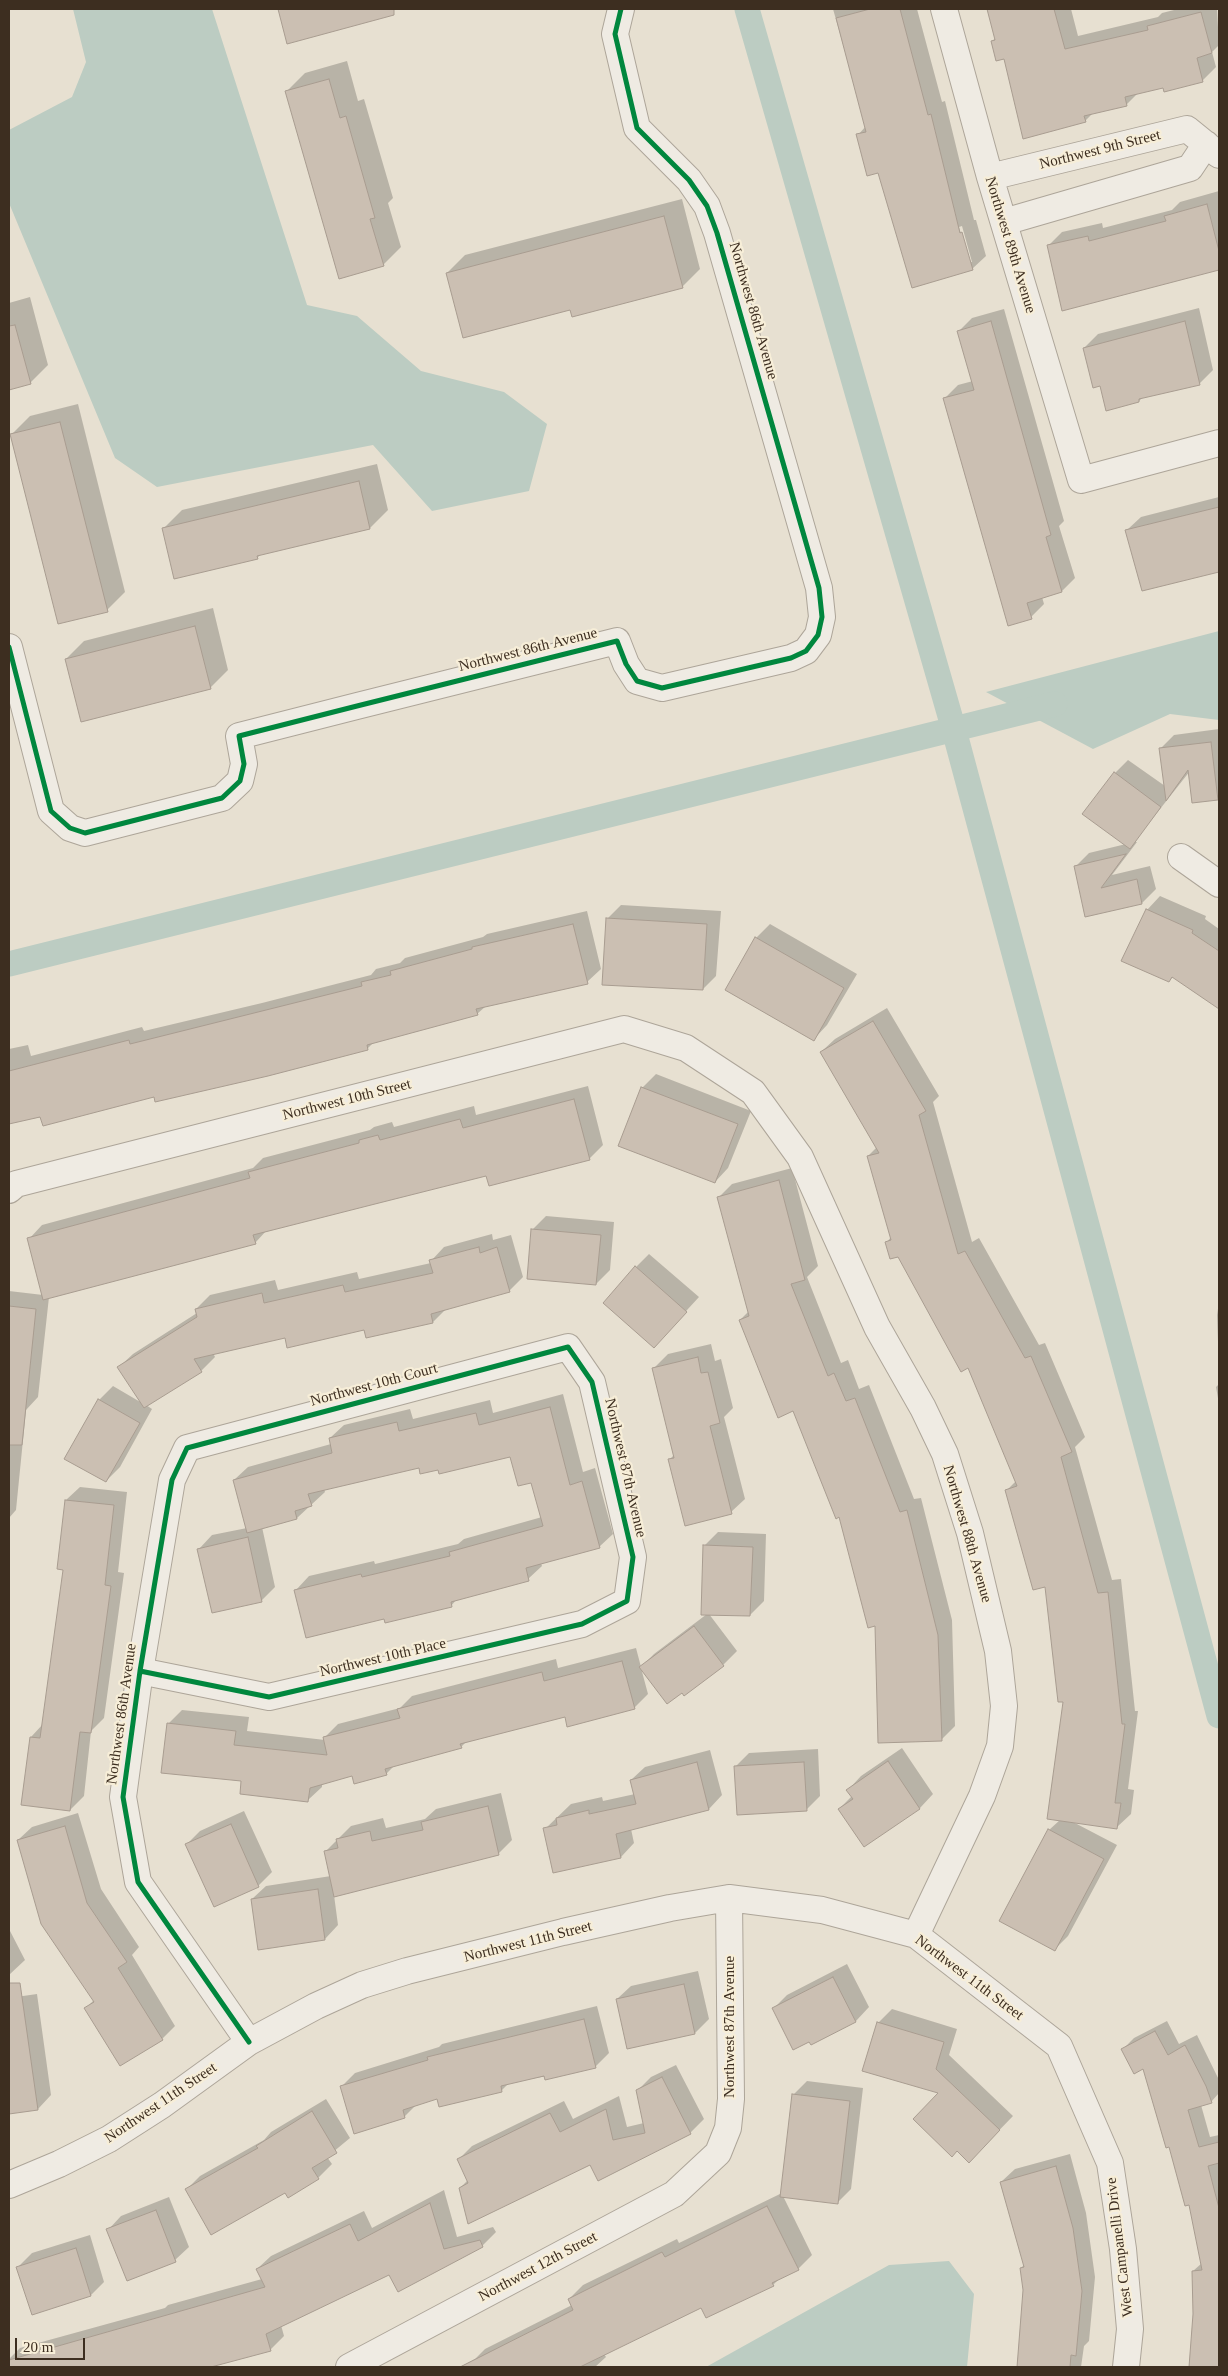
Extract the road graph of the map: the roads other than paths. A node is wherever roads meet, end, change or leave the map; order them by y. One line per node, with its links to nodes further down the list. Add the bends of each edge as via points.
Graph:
1 (621, 9): 7 (street, Northwest 86th Avenue, via 615,34 638,128 689,180 707,206 717,233 819,588 822,617 818,635 806,651 791,658 662,688 638,682 617,641 239,736 244,764 240,781 222,798 85,833 70,828 51,811)
2 (944, 9): 4 (street, Northwest 89th Avenue)
3 (1213, 149): 4 (street, Northwest 9th Street, via 1187,129); 5 (street, Northwest 9th Street, via 1190,168)
4 (990, 177): 5 (street, Northwest 89th Avenue)
5 (1004, 222): 6 (street, Northwest 89th Avenue, via 1081,480)
6 (1219, 443)
7 (9, 647)
8 (1181, 857): 9 (street)
9 (1219, 884)
10 (686, 1048): 11 (street, Northwest 10th Street, via 624,1029 16,1184); 17 (street, Northwest 88th Avenue, via 753,1092 800,1157 877,1327 923,1408 944,1454 970,1533 998,1651 1004,1706 1000,1746 982,1796)
11 (9, 1190)
12 (568, 1347): 13 (street, Northwest 10th Court); 14 (street, Northwest 87th Avenue, via 592,1382 633,1557)
13 (187, 1448): 15 (street, Northwest 86th Avenue, via 172,1480)
14 (627, 1601): 15 (street, Northwest 10th Place, via 582,1624 269,1697)
15 (140, 1671): 18 (street, Northwest 86th Avenue, via 123,1797 138,1882)
16 (729, 1898): 17 (street, Northwest 11th Street, via 822,1910); 18 (street, Northwest 11th Street, via 592,1926 362,1985); 20 (street, Northwest 87th Avenue, via 731,2099 728,2128)
17 (916, 1936): 19 (street, Northwest 11th Street)
18 (249, 2042): 21 (street, Northwest 11th Street, via 109,2139)
19 (1059, 2046): 23 (street, West Campanelli Drive, via 1110,2163 1124,2249 1130,2329)
20 (718, 2154): 22 (street, Northwest 12th Street, via 674,2194)
21 (9, 2185)
22 (349, 2367)
23 (1126, 2367)

